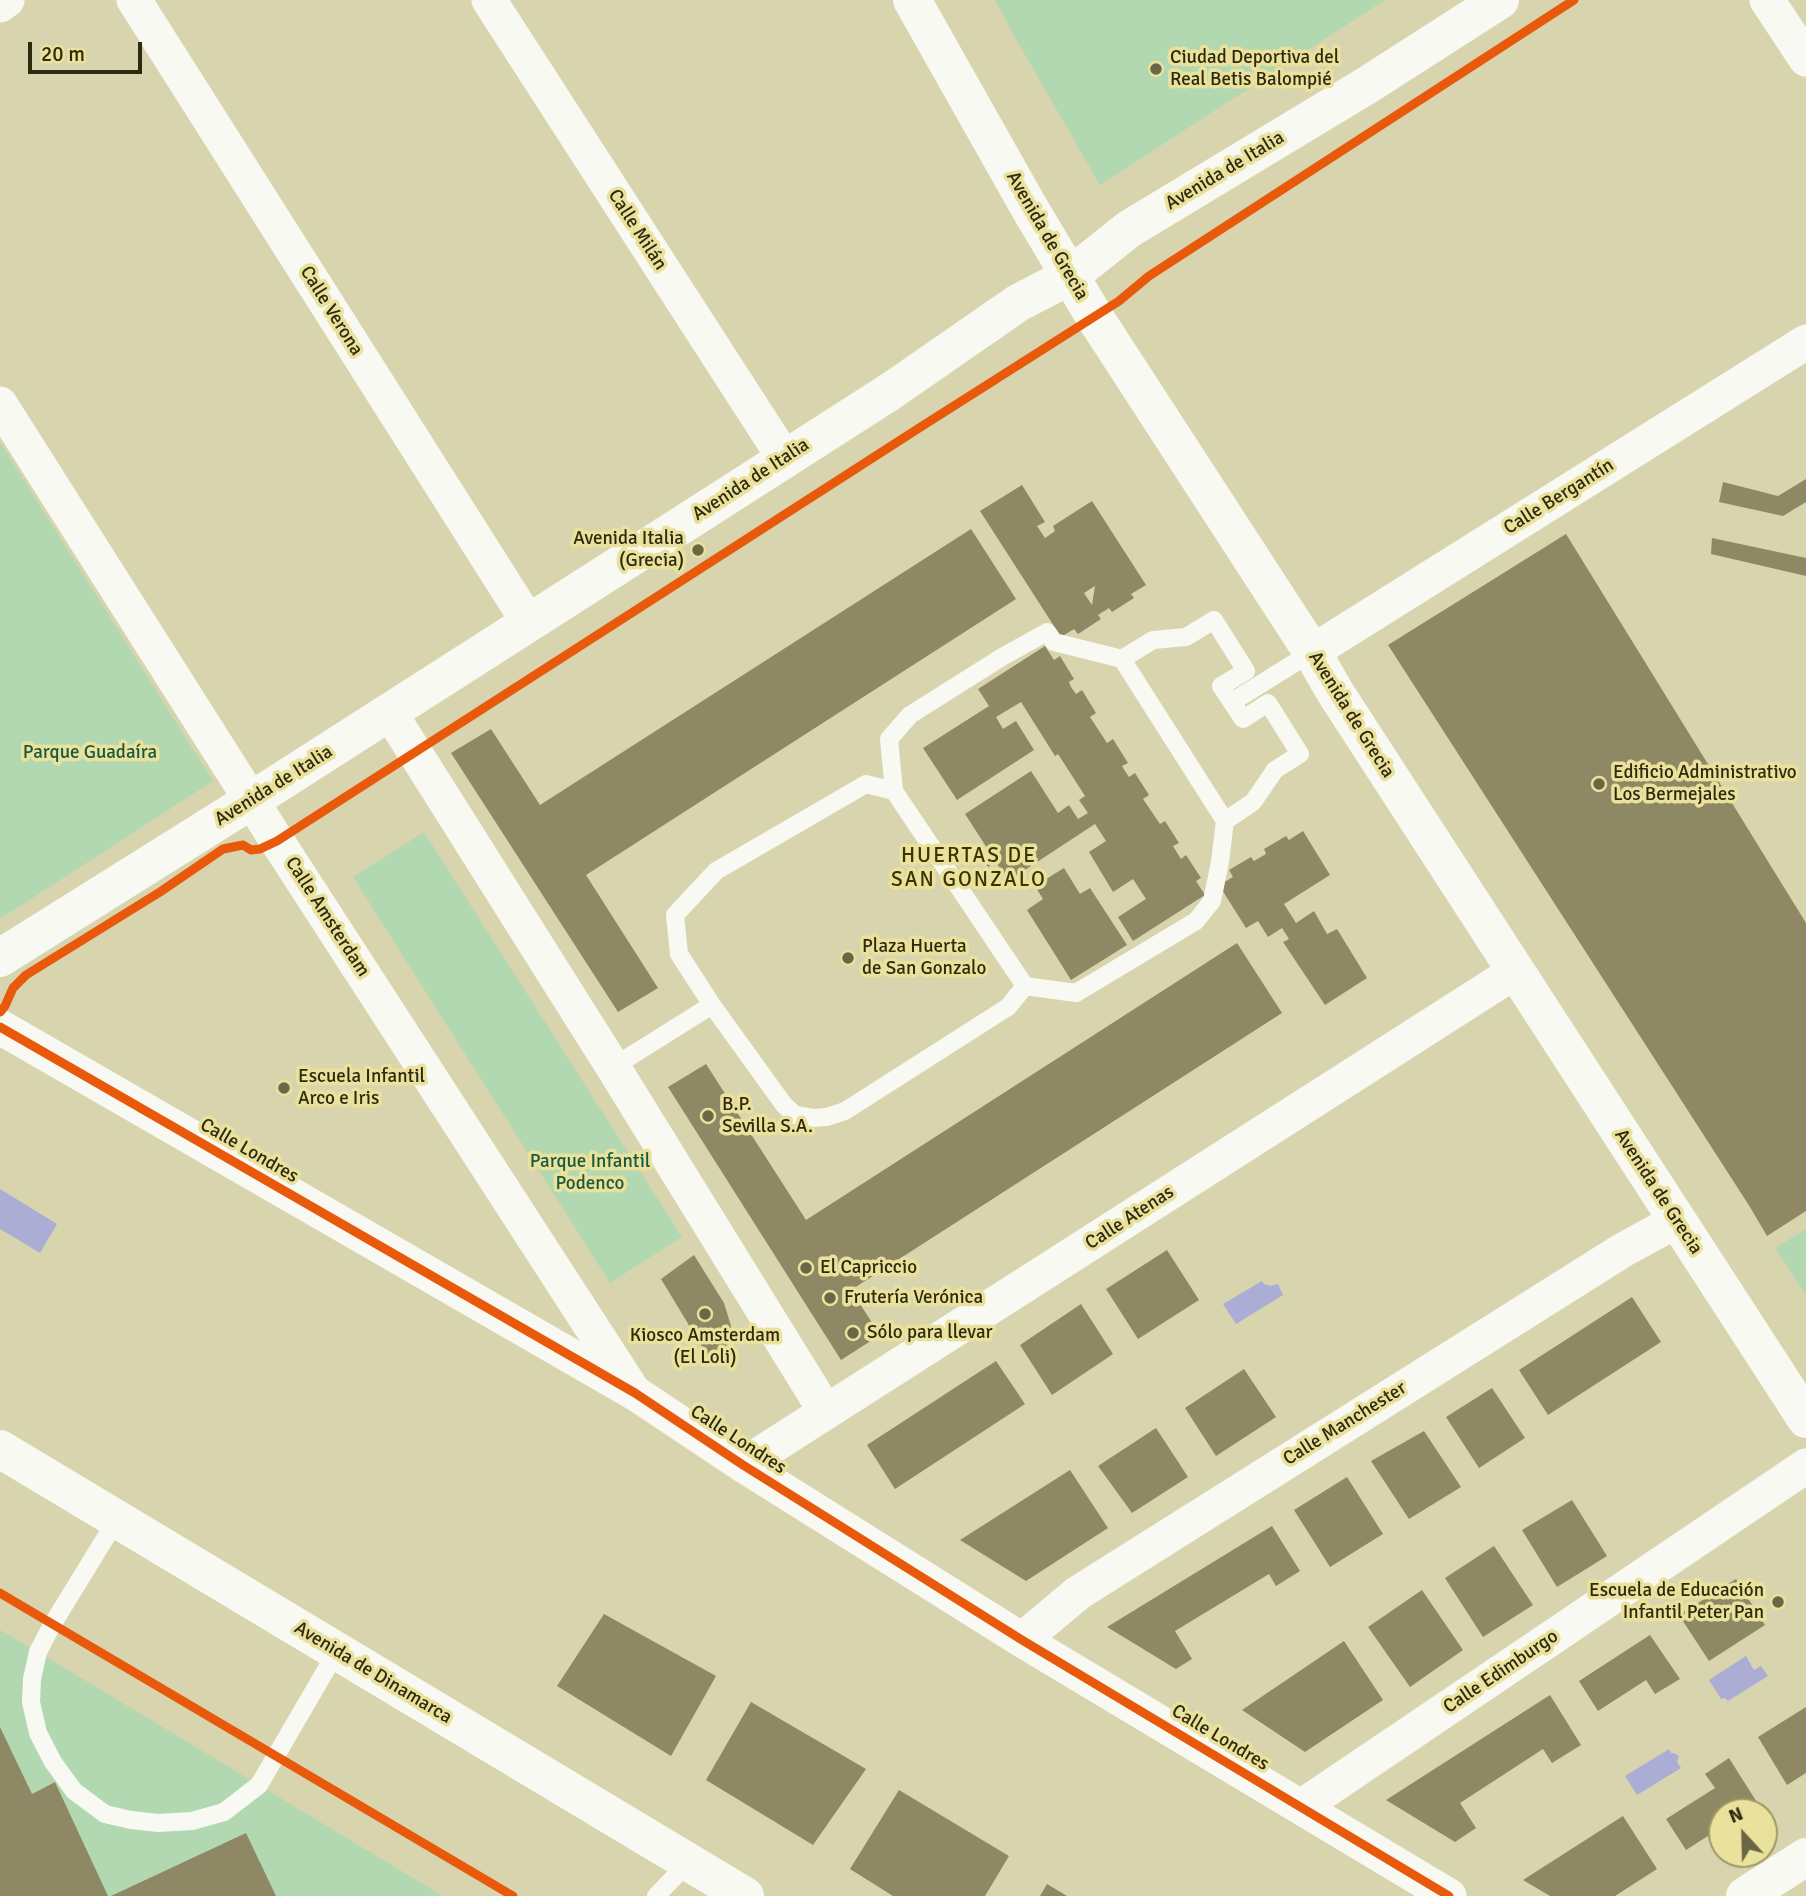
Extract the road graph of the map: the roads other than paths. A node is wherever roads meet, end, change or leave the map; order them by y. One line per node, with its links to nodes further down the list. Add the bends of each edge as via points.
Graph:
1 (7, 0): 7 (street)
2 (134, 0): 13 (street, Calle Verona)
3 (489, 0): 12 (street, Calle Milán)
4 (912, 0): 9 (main road, Avenida de Grecia)
5 (1500, 0): 9 (main road, Avenida de Italia, via 1129,229)
6 (1767, 0): 8 (street)
7 (0, 5)
8 (1806, 60)
9 (1070, 276): 12 (main road, Avenida de Italia, via 1018,303); 14 (main road, Avenida de Grecia)
10 (1806, 342): 14 (street, Calle Bergantín)
11 (0, 404): 19 (street, Calle Amsterdam)
12 (785, 459): 13 (main road, Avenida de Italia)
13 (529, 623): 17 (main road, Avenida de Italia)
14 (1312, 652): 16 (lane); 22 (main road, Avenida de Grecia)
15 (1122, 659): 16 (lane, via 1153,640 1186,637 1214,620 1246,671 1221,686); 18 (lane, via 1054,642 1047,632 1002,657 910,715 889,739); 20 (lane)
16 (1232, 702): 20 (lane, via 1243,719 1268,703 1300,754 1275,770 1256,800)
17 (390, 713): 19 (main road, Avenida de Italia); 26 (street)
18 (894, 791): 23 (lane); 24 (lane, via 866,784 716,870 675,915 679,954)
19 (252, 800): 21 (main road, Avenida de Italia); 28 (street, Calle Amsterdam)
20 (1225, 821): 23 (lane, via 1212,901 1196,921 1076,993)
21 (0, 958)
22 (1516, 971): 27 (main road, Avenida de Grecia); 29 (street, Calle Atenas)
23 (1025, 986): 24 (lane, via 1008,1007 845,1111 813,1118 795,1115 784,1105)
24 (712, 1005): 26 (lane)
25 (0, 1027): 28 (street, Calle Londres)
26 (613, 1067): 29 (street)
27 (1676, 1221): 30 (main road, Avenida de Grecia); 35 (street, Calle Manchester, via 1078,1593)
28 (635, 1394): 32 (street, Calle Londres)
29 (826, 1412): 32 (street, Calle Atenas)
30 (1806, 1419)
31 (0, 1449): 34 (main road, Avenida de Dinamarca)
32 (743, 1465): 35 (street, Calle Londres)
33 (1806, 1466): 37 (street, Calle Edimburgo)
34 (117, 1519): 36 (main road, Avenida de Dinamarca); 36 (lane, via 38,1652 31,1702 38,1733 53,1762 74,1791 105,1814 158,1823 192,1821 224,1812 259,1785)
35 (1022, 1640): 37 (street, Calle Londres)
36 (337, 1651): 39 (main road, Avenida de Dinamarca)
37 (1301, 1807): 42 (street, Calle Londres)
38 (1806, 1857): 43 (main road)
39 (689, 1862): 40 (lane); 41 (main road, Avenida de Dinamarca)
40 (656, 1896)
41 (745, 1896)
42 (1449, 1896)
43 (1745, 1896)

